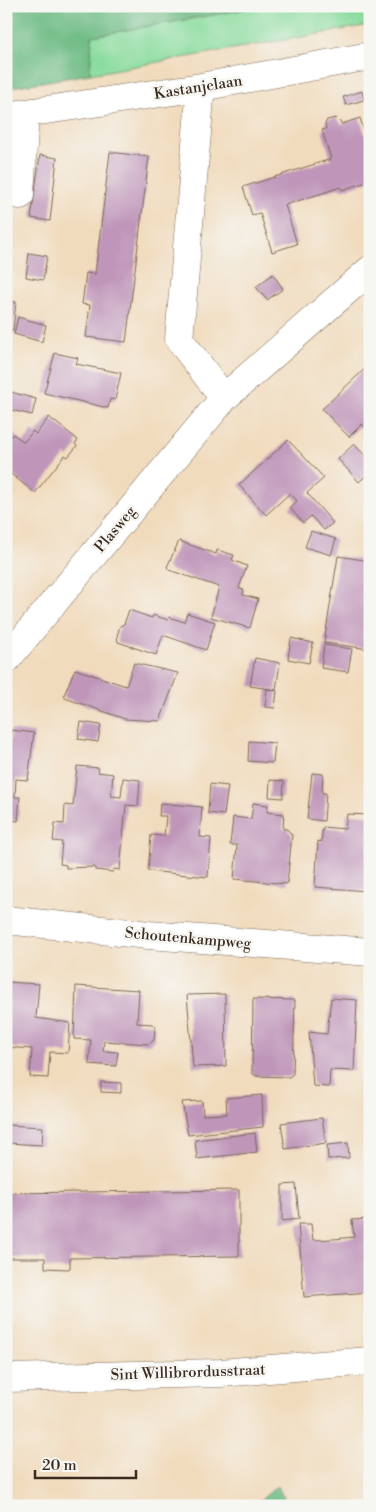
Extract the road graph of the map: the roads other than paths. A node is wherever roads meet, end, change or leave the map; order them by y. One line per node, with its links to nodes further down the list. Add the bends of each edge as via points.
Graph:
1 (370, 56): 2 (street, Kastanjelaan)
2 (201, 87): 3 (street, Kastanjelaan); 6 (street, via 179,339)
3 (15, 115): 4 (street, Kastanjelaan, via 20,195)
4 (6, 192)
5 (370, 270): 6 (street, Plasweg)
6 (224, 398): 7 (street, Plasweg)
7 (6, 660)
8 (6, 920): 9 (street, Schoutenkampweg)
9 (370, 952)
10 (370, 1361): 11 (street, Sint Willibrordusstraat, via 220,1373)
11 (6, 1378)

